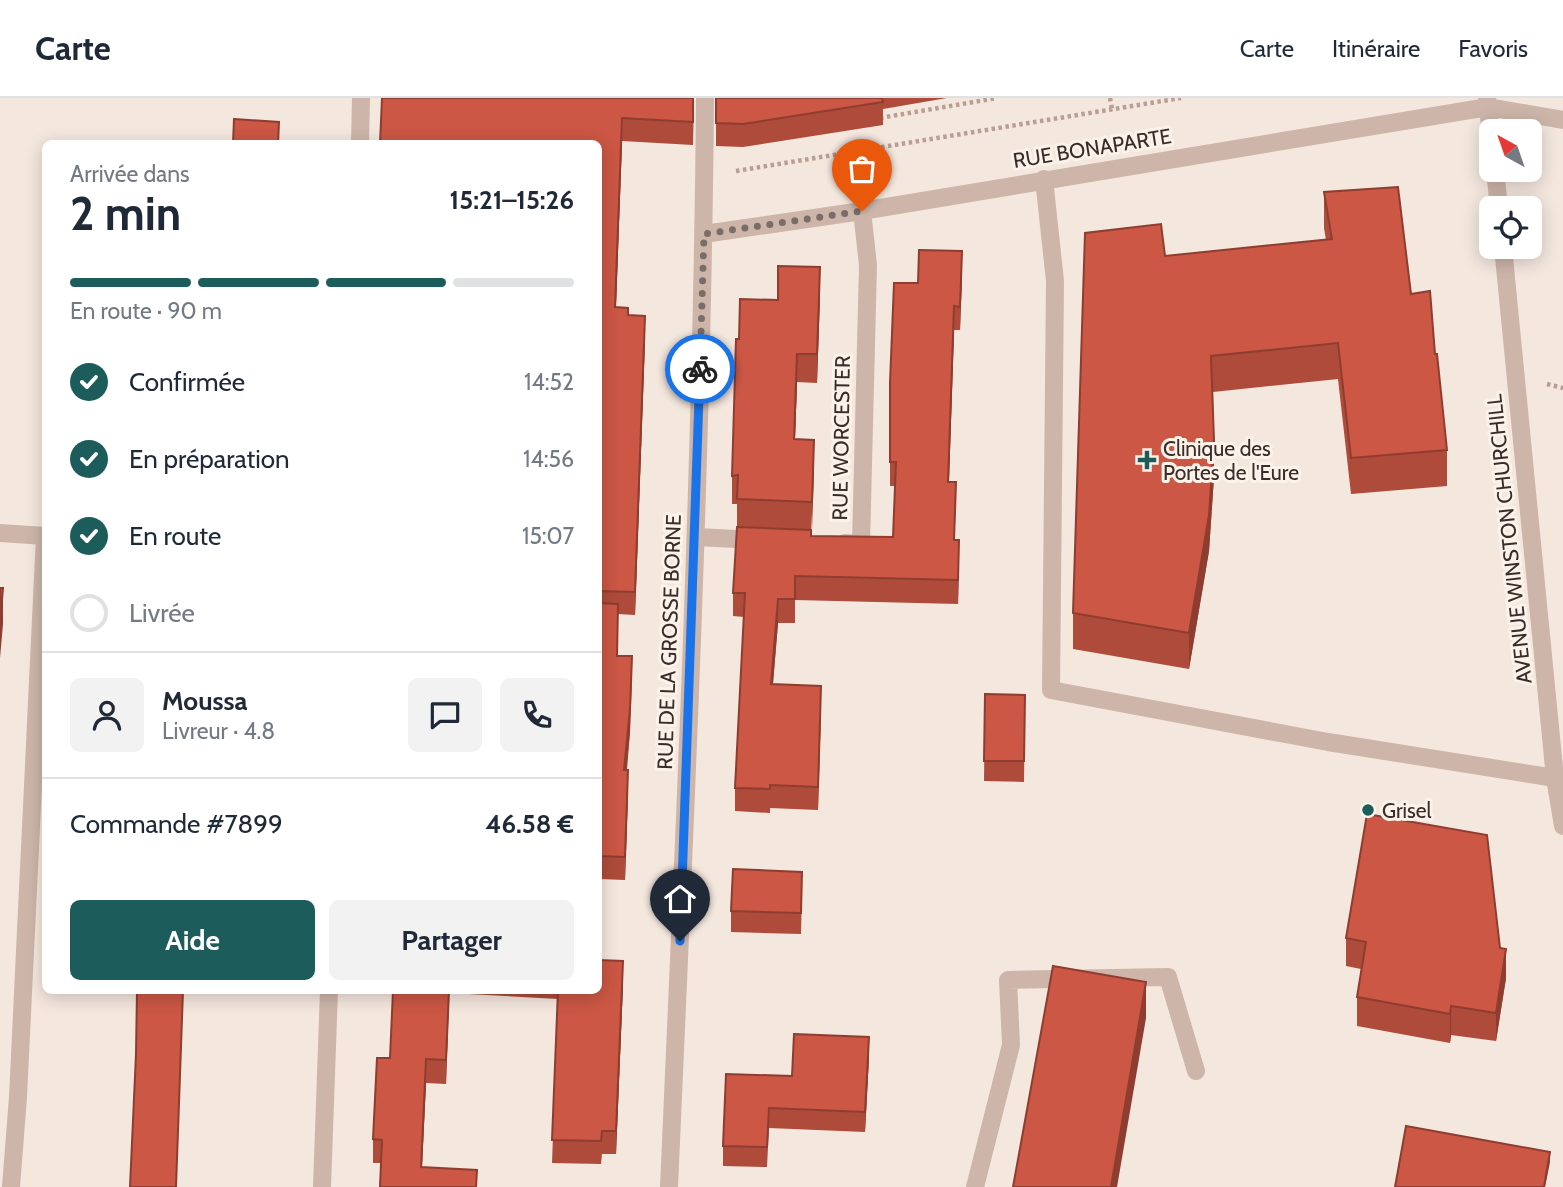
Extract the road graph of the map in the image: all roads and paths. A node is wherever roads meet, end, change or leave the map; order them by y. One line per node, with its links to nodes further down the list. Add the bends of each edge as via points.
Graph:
1 (361, 98): 10 (street)
2 (705, 98): 14 (street, RUE DE LA GROSSE BORNE)
3 (997, 98): 8 (path)
4 (1110, 98): 7 (path)
5 (1181, 98): 7 (path)
6 (1487, 103): 9 (street, RUE BONAPARTE); 12 (street, RUE BONAPARTE)
7 (1112, 109): 11 (path, via 737,169)
8 (867, 120)
9 (1563, 120)
10 (360, 140)
11 (733, 177)
12 (1044, 179): 13 (street, RUE BONAPARTE); 22 (street, via 1055,281 1051,690 1328,742)
13 (862, 211): 14 (street, RUE BONAPARTE); 20 (street, RUE WORCESTER, via 868,265 861,544)
14 (704, 234): 18 (street, RUE DE LA GROSSE BORNE)
15 (1504, 259): 22 (street, AVENUE WINSTON CHURCHILL)
16 (0, 533): 17 (street)
17 (42, 536)
18 (696, 537): 19 (street); 28 (street, RUE DE LA GROSSE BORNE)
19 (779, 540)
20 (834, 543)
21 (42, 598): 26 (street)
22 (1559, 778): 23 (street, AVENUE WINSTON CHURCHILL)
23 (1563, 826)
24 (329, 994): 27 (street)
25 (1196, 1071): 29 (street, via 1168,977 1008,980 1011,1045)
26 (11, 1187)
27 (321, 1187)
28 (669, 1187)
29 (975, 1187)

